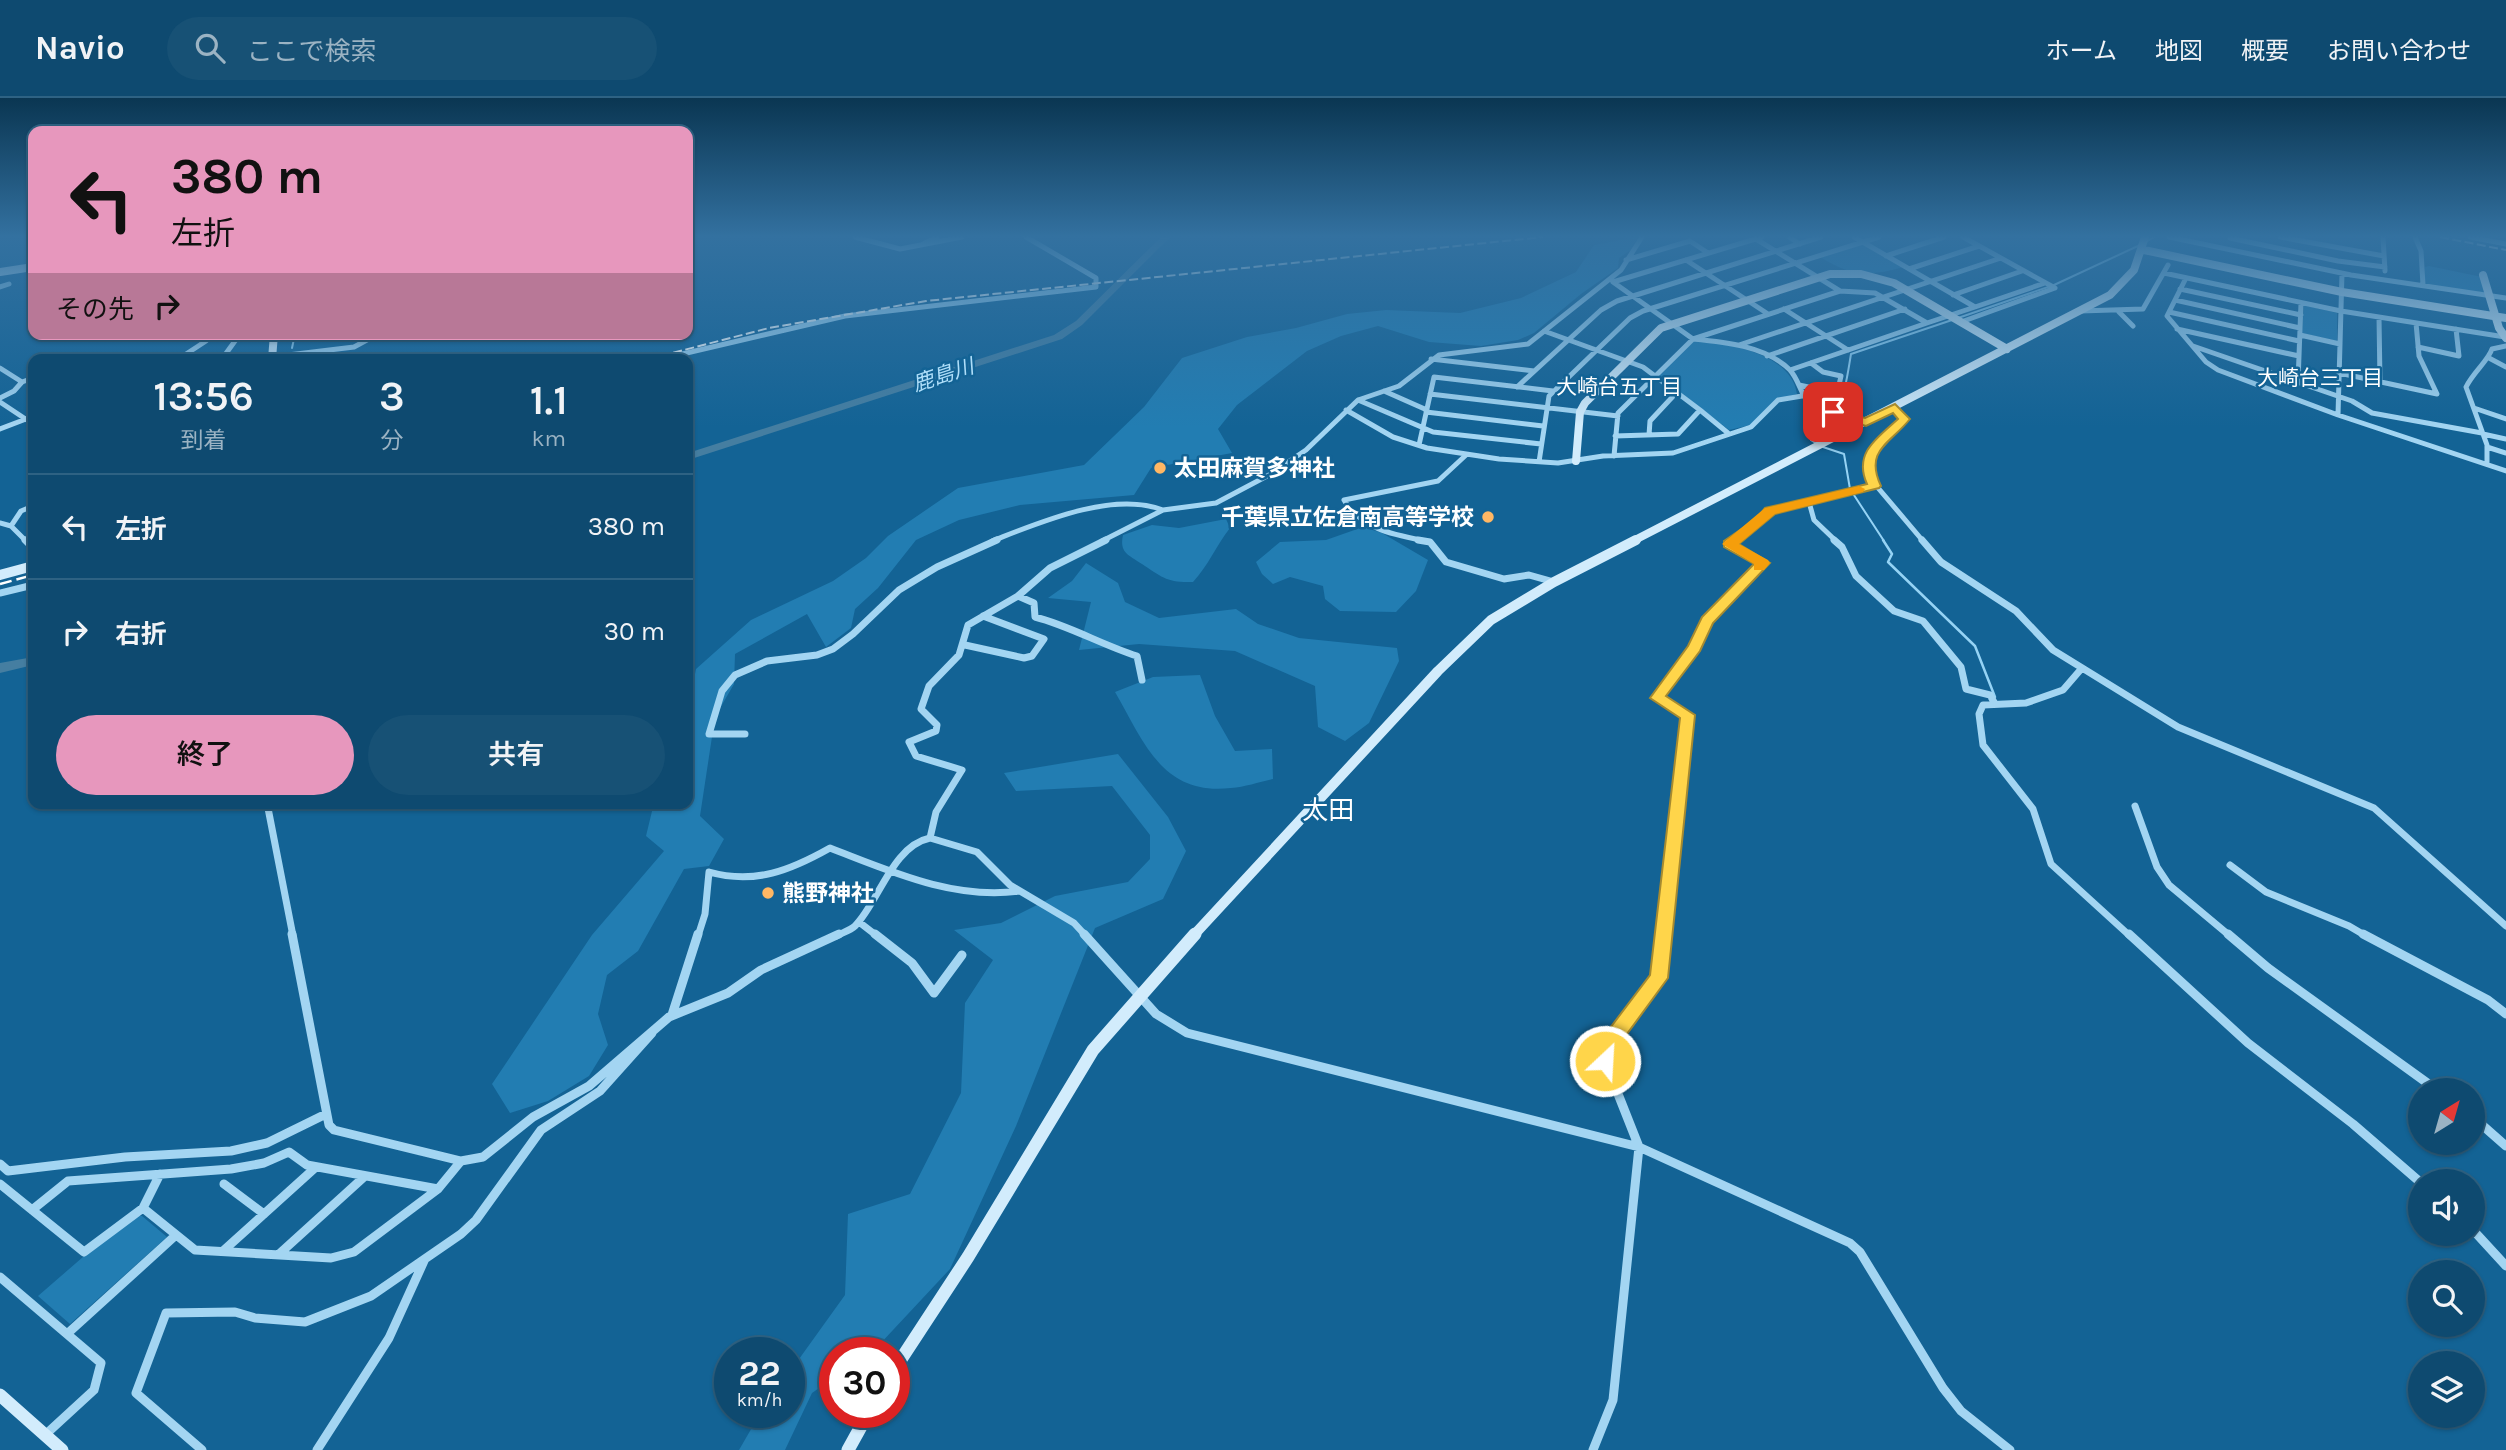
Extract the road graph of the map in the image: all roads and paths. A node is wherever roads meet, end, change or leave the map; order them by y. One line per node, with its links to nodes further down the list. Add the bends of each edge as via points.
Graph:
1 (975, 300): 64 (street, via 805,324)
2 (1583, 300): 46 (street)
3 (1621, 300): 53 (street, via 1601,310)
4 (1638, 300): 24 (street)
5 (1679, 300): 24 (street)
6 (1746, 300): 31 (street); 38 (street)
7 (1812, 300): 25 (street)
8 (1875, 300): 39 (street)
9 (1889, 300): 26 (street)
10 (1925, 300): 33 (street)
11 (1962, 300): 23 (street)
12 (1995, 300): 23 (street)
13 (2023, 300): 37 (street)
14 (2100, 300): 27 (street)
15 (2148, 300): 28 (street, via 2143,309)
16 (2175, 300): 29 (street); 44 (street)
17 (2232, 300): 32 (street)
18 (2288, 300): 22 (street)
19 (2342, 300): 30 (street)
20 (2394, 300): 34 (street)
21 (2490, 300): 34 (street)
22 (2301, 303): 30 (street); 32 (street)
23 (1975, 307): 33 (street)
24 (1650, 309): 38 (street); 59 (street, via 1630,318)
25 (1784, 309): 31 (street); 39 (street)
26 (1905, 309): 40 (street); 47 (street)
27 (2079, 311): 28 (street); 60 (street)
28 (2119, 312): 42 (street)
29 (2169, 312): 43 (street, via 2167,316); 49 (street)
30 (2341, 312): 35 (street); 54 (street)
31 (1768, 314): 50 (street)
32 (2301, 315): 44 (street)
33 (1952, 316): 37 (street); 40 (street)
34 (2495, 316): 36 (street); 48 (street)
35 (2379, 317): 41 (street); 80 (street)
36 (2506, 318)
37 (1961, 322): 60 (street)
38 (1671, 323): 50 (street); 69 (street)
39 (1805, 323): 47 (street); 55 (street)
40 (1927, 323): 61 (street)
41 (2416, 323): 45 (street); 58 (street)
42 (2133, 326)
43 (2177, 328): 56 (street); 66 (street)
44 (2300, 328): 49 (street)
45 (2456, 329): 48 (street); 58 (street, via 2459,356)
46 (1544, 331): 53 (street); 68 (street, via 1528,344 1454,351)
47 (1826, 336): 61 (street); 65 (street)
48 (2505, 337)
49 (2300, 338): 54 (street); 66 (street)
50 (1693, 339): 55 (street); 76 (street)
51 (201, 340): 62 (street, via 206,341)
52 (367, 340): 63 (street, via 354,347)
53 (1569, 340): 59 (street); 74 (street)
54 (2340, 344): 75 (street)
55 (1738, 345): 65 (street)
56 (2192, 345): 79 (street); 100 (street, via 2206,362 2231,377)
57 (2506, 346): 67 (street, via 2492,349)
58 (2418, 347): 80 (street, via 2437,394)
59 (1597, 349): 69 (street); 84 (street)
60 (2007, 349): 92 (street)
61 (1848, 351): 70 (street)
62 (186, 354)
63 (297, 354)
64 (682, 354)
65 (1766, 356): 73 (street)
66 (2299, 356): 79 (street)
67 (2489, 358): 71 (street); 94 (street, via 2475,368 2466,387)
68 (1431, 359): 74 (street); 83 (street, via 1399,386)
69 (1627, 360): 76 (street); 98 (street)
70 (1811, 363): 73 (street); 86 (street, via 1841,376)
71 (2506, 367)
72 (0, 368): 78 (street)
73 (1790, 370): 81 (street)
74 (1534, 371): 82 (street)
75 (2339, 373): 80 (street); 89 (street)
76 (1655, 374): 85 (street); 101 (street)
77 (28, 380): 78 (street)
78 (22, 382): 90 (street)
79 (2298, 382): 89 (street)
80 (2380, 382)
81 (1798, 385): 86 (street); 88 (street)
82 (1517, 387): 84 (street); 87 (street, via 1434,377)
83 (1384, 391): 91 (street); 97 (street)
84 (1553, 391): 93 (street)
85 (1677, 392): 96 (street); 111 (street, via 1650,421)
86 (1837, 393): 99 (street)
87 (1430, 394): 93 (street); 97 (street)
88 (1802, 396): 99 (street); 108 (street, via 1778,400 1751,427)
89 (2339, 396): 100 (street); 110 (street, via 2372,413)
90 (0, 400): 102 (street)
91 (1358, 400): 95 (street); 106 (street)
92 (1895, 407): 104 (street); 125 (street, via 1904,419 1869,456 1867,470)
93 (1546, 408): 98 (street); 105 (street)
94 (2474, 408): 103 (street); 110 (street)
95 (1347, 410): 115 (street, via 1393,437); 128 (street, via 1307,450 1259,480 1216,503)
96 (1700, 410): 108 (street); 109 (street)
97 (1426, 411): 105 (street); 106 (street)
98 (1580, 412): 101 (street); 121 (street)
99 (1833, 412): 104 (street)
100 (2338, 415): 123 (street)
101 (1618, 416): 112 (street)
102 (26, 419): 107 (street)
103 (2506, 419)
104 (1866, 422): 134 (street)
105 (1544, 426): 114 (street)
106 (1423, 428): 114 (street); 115 (street)
107 (0, 429)
108 (1728, 433): 116 (street)
109 (1678, 434): 111 (street); 116 (street)
110 (2482, 434): 113 (street); 117 (street)
111 (1649, 435): 112 (street)
112 (1615, 436): 120 (street)
113 (2506, 439)
114 (1541, 444): 122 (street)
115 (1419, 445): 119 (street)
116 (1694, 446): 120 (street, via 1662,455)
117 (2487, 447): 118 (street); 123 (street)
118 (2506, 453)
119 (1466, 455): 122 (street); 134 (street, via 1438,481 1344,500 1368,526 1430,542 1446,562 1504,579 1529,575)
120 (1614, 456): 121 (street)
121 (1576, 461): 122 (street)
122 (1539, 462)
123 (2487, 464): 124 (street)
124 (2506, 471)
125 (1874, 486): 126 (street); 140 (street, via 1941,562 2016,611 2053,650)
126 (1809, 502): 142 (street, via 1814,520 1842,547 1849,566 1874,595 1894,611 1923,621 1961,667 1966,689 1990,695); 161 (street, via 1770,511 1729,544 1763,563 1707,621 1695,647 1657,698 1688,715 1659,978 1605,1053)
127 (28, 508): 130 (street)
128 (1163, 510): 137 (street, via 1050,568); 143 (street, via 1126,502 1098,506 950,557 876,608 850,638 821,654 786,657 730,678 709,734)
129 (0, 523): 130 (street)
130 (11, 526): 131 (street)
131 (28, 543)
132 (28, 567): 133 (street)
133 (0, 575)
134 (1554, 582): 153 (street, via 1491,621 1460,648)
135 (28, 586): 136 (street)
136 (0, 593)
137 (1018, 596): 138 (street); 141 (street, via 1034,603 1035,617 1137,656)
138 (983, 616): 139 (street, via 968,625); 139 (street, via 1044,639 1032,656 1024,658)
139 (965, 645): 146 (street, via 955,663 929,684 921,709 937,725 936,731 909,743 916,756 962,770 936,812)
140 (2082, 668): 142 (street, via 2063,690 2026,703); 151 (street, via 2178,727 2374,808)
141 (1142, 680)
142 (1995, 704): 165 (street, via 1983,705 1979,714 1983,745 2033,809 2051,864 2248,1043)
143 (745, 734)
144 (2136, 806): 157 (street, via 2157,867 2169,884 2268,968)
145 (268, 809): 158 (street)
146 (930, 838): 148 (street, via 921,840); 149 (street, via 978,852)
147 (2230, 865): 154 (street, via 2266,892 2349,926)
148 (888, 873): 149 (street, via 920,883 998,894); 150 (street); 155 (street, via 831,848 783,872 729,877 709,872 705,915)
149 (1020, 891): 153 (street, via 1074,923)
150 (859, 922): 152 (street, via 912,963 934,993); 155 (street, via 846,933 761,970 728,993)
151 (2506, 926)
152 (962, 955)
153 (1139, 995): 161 (street, via 1174,1027 1202,1038); 182 (street, via 1093,1050)
154 (2506, 1014)
155 (673, 1016): 156 (street)
156 (653, 1029): 162 (street, via 589,1086 533,1116 483,1157); 178 (street, via 649,1040 600,1091 541,1130 476,1220)
157 (2420, 1078)
158 (326, 1114): 162 (street, via 334,1130); 163 (street, via 267,1143 231,1150 8,1171)
159 (2485, 1128): 160 (street)
160 (2506, 1146)
161 (1639, 1147): 190 (street, via 1613,1400); 191 (street, via 1860,1252 1961,1411)
162 (461, 1161): 170 (street)
163 (0, 1164)
164 (316, 1167): 166 (street, via 289,1152 231,1170); 167 (street); 173 (street)
165 (2408, 1172)
166 (160, 1174): 171 (street); 172 (street, via 68,1181)
167 (364, 1177): 170 (street); 177 (street)
168 (0, 1184): 172 (street)
169 (224, 1184): 173 (street)
170 (438, 1189): 177 (street, via 354,1252 331,1258)
171 (143, 1208): 172 (street, via 84,1252); 174 (street)
172 (32, 1210)
173 (264, 1214): 176 (street)
174 (176, 1235): 176 (street, via 195,1250); 181 (street)
175 (2485, 1243): 179 (street)
176 (223, 1251): 177 (street)
177 (278, 1255)
178 (425, 1260): 187 (street, via 371,1296 305,1322 235,1312 166,1312 136,1394); 188 (street, via 389,1338)
179 (2506, 1266)
180 (0, 1277): 181 (street)
181 (66, 1334): 185 (street, via 101,1363 94,1390)
182 (910, 1346)
183 (0, 1395): 185 (street)
184 (860, 1428): 189 (street)
185 (45, 1435): 186 (street)
186 (62, 1450)
187 (202, 1450)
188 (317, 1450)
189 (848, 1450)
190 (1593, 1450)
191 (2010, 1450)

